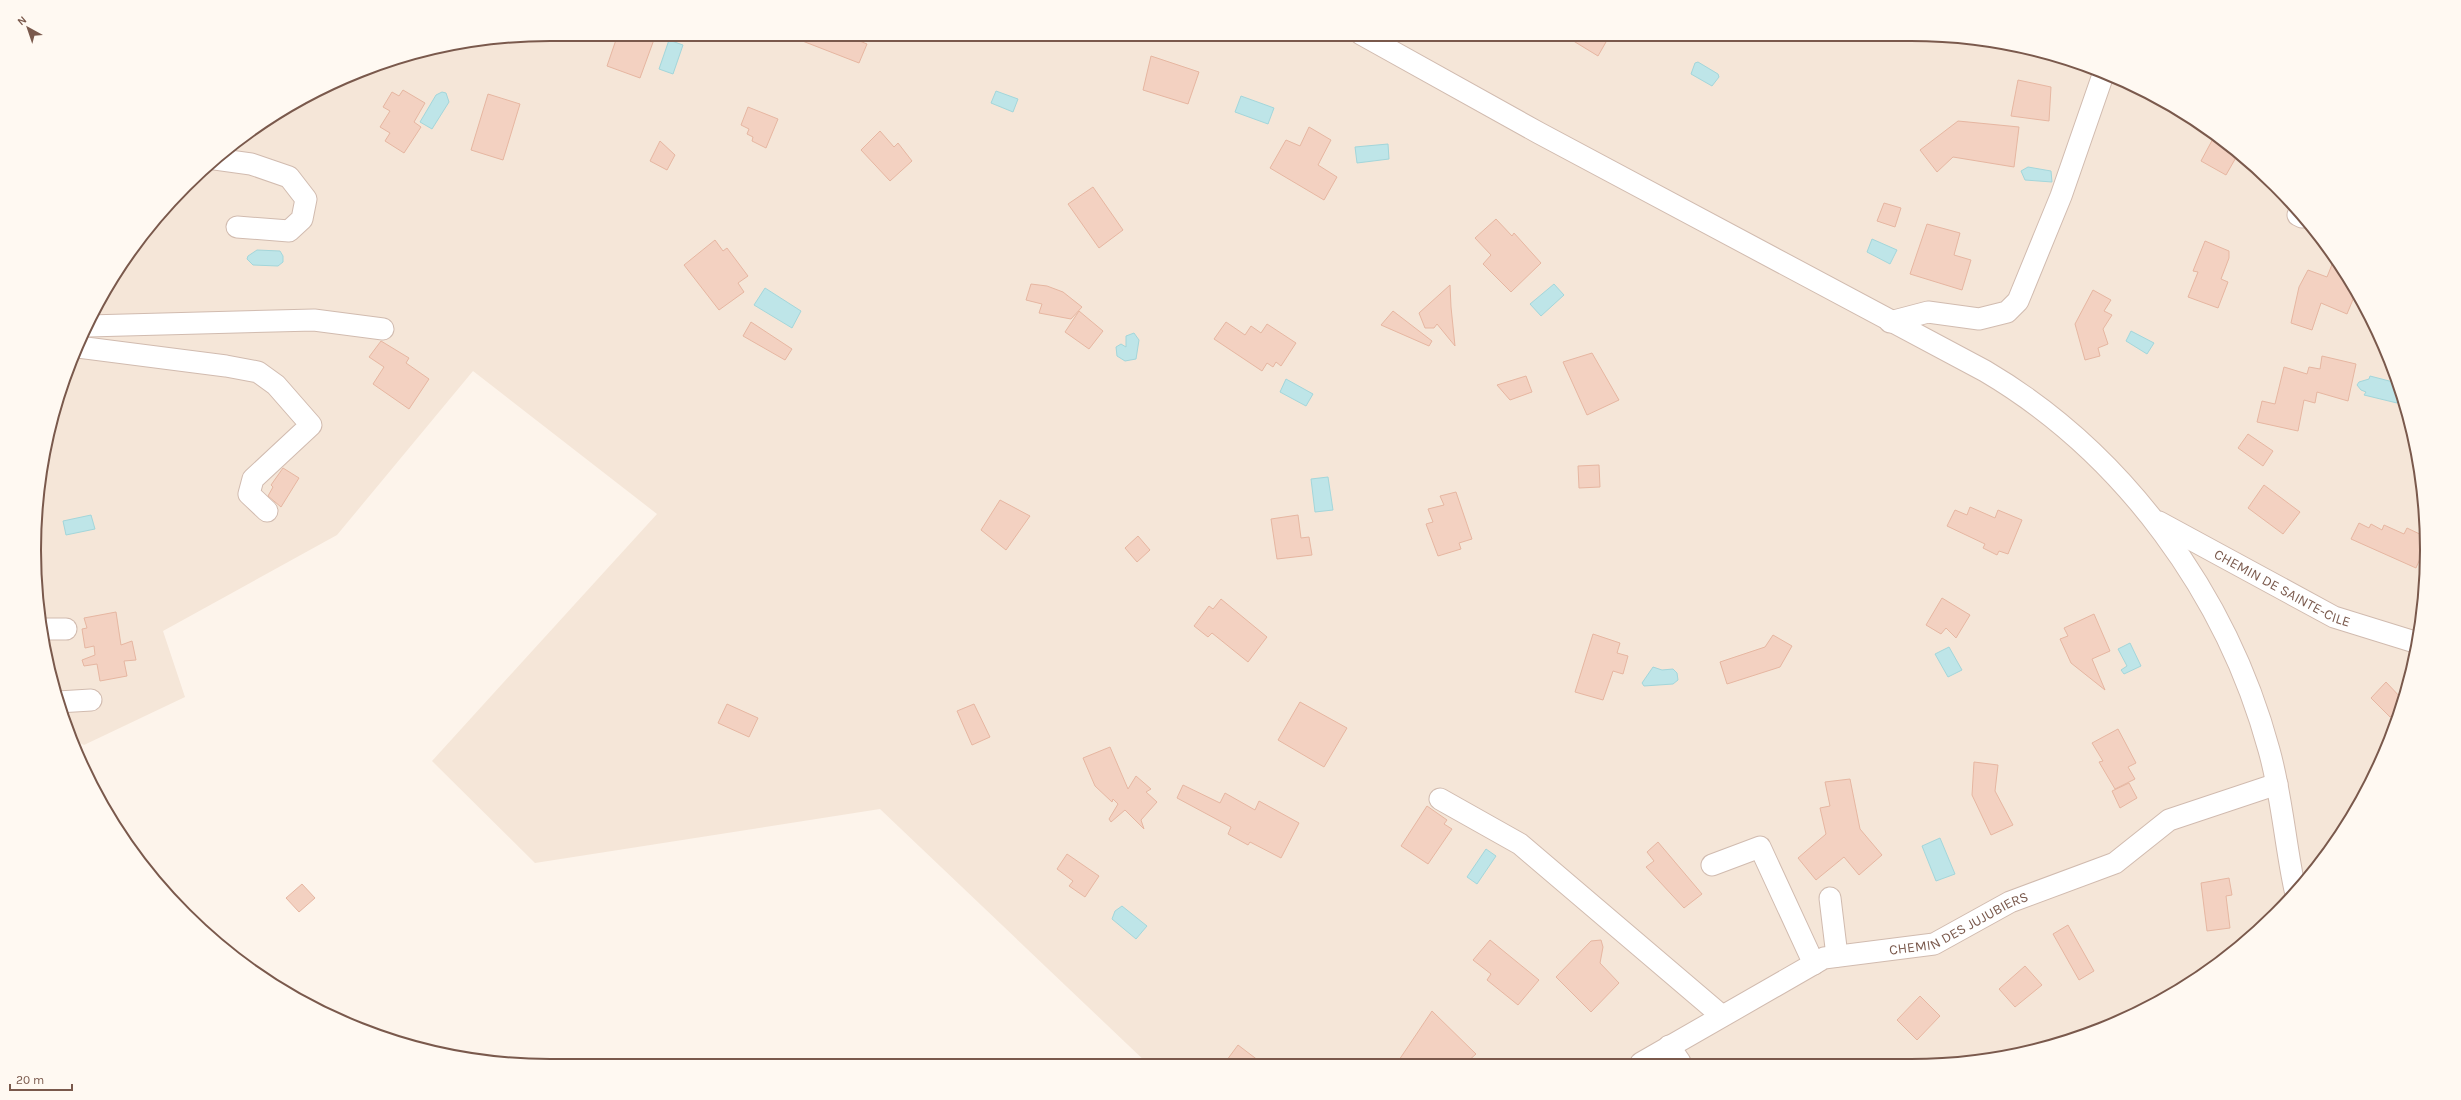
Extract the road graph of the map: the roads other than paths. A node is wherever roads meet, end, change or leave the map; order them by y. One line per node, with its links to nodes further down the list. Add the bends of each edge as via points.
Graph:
1 (1373, 41): 5 (street)
2 (2102, 78): 5 (street, via 2061,196 2018,301 2007,312 1979,319 1928,312)
3 (222, 160): 4 (street, via 250,164 289,176 306,199 302,219 288,231)
4 (237, 227)
5 (1890, 322): 10 (street, via 2012,387 2075,436)
6 (93, 326): 7 (street, via 314,320)
7 (383, 329)
8 (83, 348): 9 (street, via 258,372 276,385 311,425 253,479 249,494)
9 (267, 511)
10 (2154, 519): 13 (street, CHEMIN DE SAINTE-CILE, via 2334,617); 16 (street, via 2178,552 2240,667 2258,715)
11 (47, 629): 12 (street)
12 (66, 629)
13 (2411, 641)
14 (91, 700): 15 (street)
15 (64, 702)
16 (2277, 784): 19 (street); 21 (street, CHEMIN DES JUJUBIERS, via 2169,820 2115,863 2010,902 1934,944)
17 (1440, 799): 23 (street, via 1520,844)
18 (1712, 865): 22 (street, via 1760,847)
19 (2294, 886)
20 (1830, 898): 21 (street)
21 (1837, 956): 22 (street, CHEMIN DES JUJUBIERS, via 1824,958)
22 (1814, 964): 23 (street, CHEMIN DES JUJUBIERS)
23 (1722, 1016): 24 (street, CHEMIN DES JUJUBIERS)
24 (1674, 1054): 25 (street, CHEMIN DES JUJUBIERS)
25 (1656, 1059)

